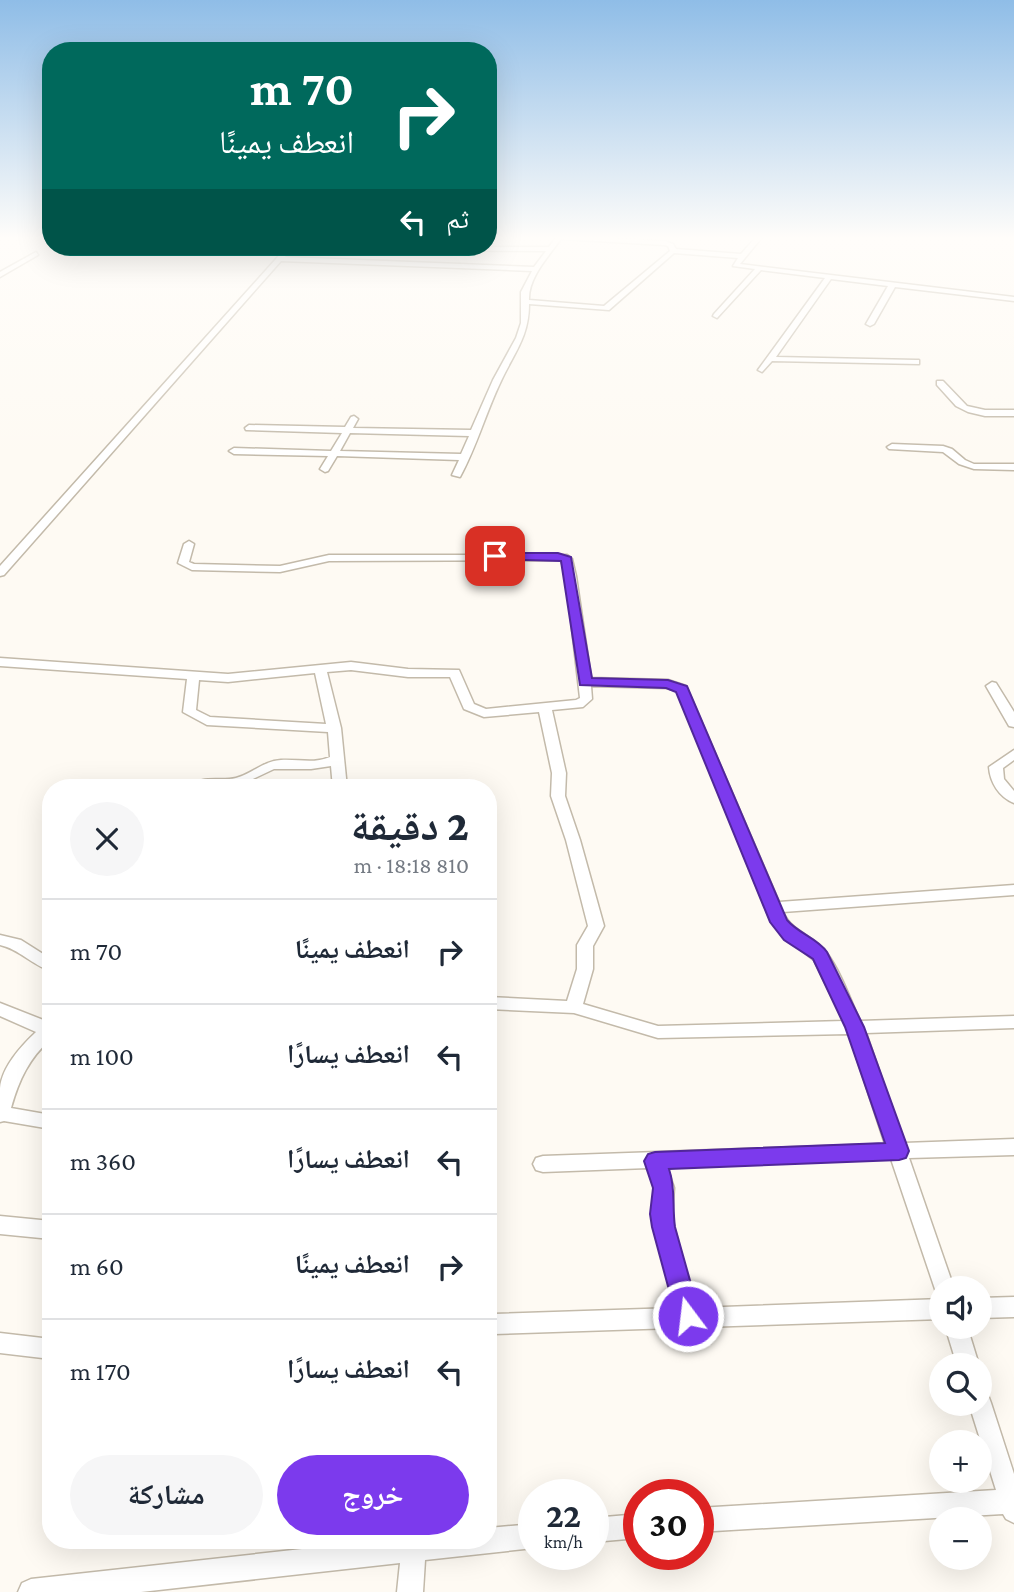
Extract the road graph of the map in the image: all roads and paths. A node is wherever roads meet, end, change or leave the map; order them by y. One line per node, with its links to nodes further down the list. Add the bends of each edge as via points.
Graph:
1 (236, 310): 25 (street)
2 (524, 310): 16 (street, via 520,338)
3 (722, 310): 6 (street)
4 (805, 310): 8 (street)
5 (878, 310): 7 (street)
6 (717, 316)
7 (870, 324)
8 (770, 359): 9 (street); 10 (street)
9 (916, 362)
10 (762, 370)
11 (940, 383): 12 (street, via 965,408)
12 (1014, 413)
13 (354, 419): 15 (street)
14 (249, 428): 15 (street)
15 (348, 430): 16 (street); 19 (street)
16 (474, 433): 20 (street)
17 (892, 447): 21 (street, via 943,449 974,466)
18 (234, 451): 19 (street)
19 (334, 453): 20 (street); 22 (street)
20 (463, 457): 23 (street)
21 (1014, 467)
22 (325, 469)
23 (457, 475)
24 (189, 544): 29 (street, via 183,563 192,567 279,569 330,558 563,557 571,576)
25 (0, 573)
26 (0, 662): 28 (street)
27 (320, 668): 28 (street, via 248,678); 31 (street, via 452,672 475,710); 33 (street)
28 (193, 677): 33 (street, via 189,712 194,717)
29 (585, 682): 31 (street, via 586,699 579,704); 40 (street, via 668,684 682,689)
30 (992, 686): 32 (street)
31 (545, 708): 44 (street, via 559,773 558,796 596,926 585,945 585,969)
32 (1014, 723)
33 (334, 728): 35 (street)
34 (1014, 754): 38 (street, via 996,767 997,780)
35 (337, 759): 36 (street, via 313,767 277,764); 37 (street)
36 (246, 779)
37 (339, 779)
38 (1014, 799)
39 (1014, 890): 40 (street)
40 (773, 908): 48 (street, via 783,929 821,957)
41 (0, 940): 42 (street, via 19,943)
42 (42, 962)
43 (497, 1003): 44 (street)
44 (574, 1007): 48 (street, via 658,1032)
45 (0, 1009): 47 (street)
46 (1014, 1022): 48 (street)
47 (42, 1027)
48 (855, 1027): 53 (street)
49 (42, 1036): 50 (street, via 19,1060)
50 (0, 1114): 51 (street)
51 (42, 1121)
52 (1014, 1147): 53 (street)
53 (899, 1151): 54 (street); 58 (street)
54 (655, 1161): 55 (street); 62 (street, via 664,1188 664,1227)
55 (543, 1164)
56 (0, 1224): 57 (street)
57 (42, 1229)
58 (940, 1276)
59 (1014, 1307): 60 (street)
60 (992, 1308)
61 (929, 1309): 62 (street)
62 (688, 1316): 63 (street)
63 (497, 1324)
64 (0, 1343): 65 (street)
65 (42, 1348)
66 (984, 1416): 67 (street)
67 (1013, 1505): 68 (street)
68 (714, 1519)
69 (518, 1537): 70 (street)
70 (497, 1539)
71 (413, 1549): 72 (street); 74 (street)
72 (79, 1589): 73 (street)
73 (31, 1592)
74 (410, 1592)

